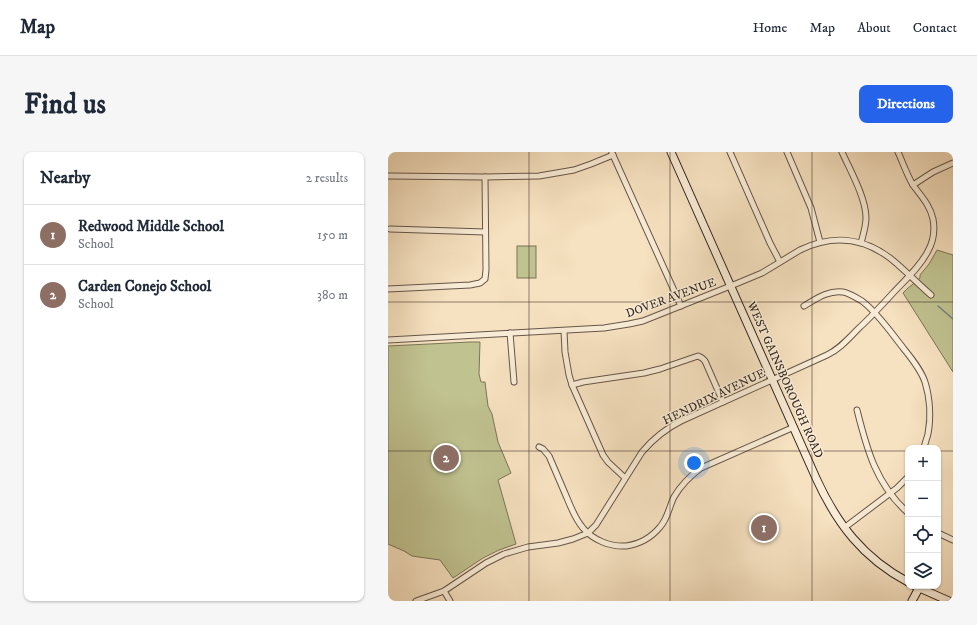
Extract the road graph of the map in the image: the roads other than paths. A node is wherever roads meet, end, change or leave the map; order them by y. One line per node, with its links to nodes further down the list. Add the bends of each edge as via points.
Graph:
1 (672, 152): 17 (street, WEST GAINSBOROUGH ROAD)
2 (730, 152): 15 (street)
3 (786, 152): 13 (street, via 811,208)
4 (842, 152): 14 (street, via 864,206 866,219)
5 (898, 152): 10 (street, HENDRIX AVENUE)
6 (613, 154): 9 (street, via 574,170 553,174); 20 (street)
7 (953, 163): 10 (street, via 932,172)
8 (388, 176): 9 (street)
9 (486, 177): 12 (street)
10 (913, 185): 16 (street, HENDRIX AVENUE, via 929,208 934,232 924,259)
11 (390, 229): 12 (street)
12 (485, 232): 18 (street, via 486,276 482,281 470,285)
13 (820, 242): 14 (street, DOVER AVENUE, via 847,240); 15 (street, DOVER AVENUE)
14 (861, 243): 16 (street, DOVER AVENUE, via 872,246 890,258)
15 (780, 262): 17 (street, DOVER AVENUE, via 762,274)
16 (909, 275): 19 (street, DOVER AVENUE); 22 (street, HENDRIX AVENUE)
17 (731, 286): 20 (street, DOVER AVENUE); 26 (street, WEST GAINSBOROUGH ROAD)
18 (388, 289)
19 (931, 295)
20 (681, 306): 23 (street, DOVER AVENUE, via 629,324)
21 (804, 306): 22 (street, via 826,294 845,292 863,302)
22 (874, 313): 26 (street, HENDRIX AVENUE, via 834,351); 32 (street, via 914,362 926,383 929,422)
23 (564, 331): 24 (street, DOVER AVENUE); 28 (street, via 566,366)
24 (510, 333): 25 (street, DOVER AVENUE); 27 (street)
25 (388, 340)
26 (773, 380): 29 (street, HENDRIX AVENUE); 31 (street, WEST GAINSBOROUGH ROAD)
27 (514, 382)
28 (572, 385): 29 (street, via 644,374 698,356 705,361); 34 (street, via 604,455)
29 (723, 402): 34 (street, HENDRIX AVENUE, via 671,426 658,436 649,443)
30 (857, 410): 36 (street, via 870,458)
31 (794, 427): 38 (street, WEST GAINSBOROUGH ROAD, via 824,494); 39 (street, via 701,468 685,482 674,497 665,521 645,540 617,546 600,541)
32 (925, 445)
33 (539, 446): 39 (street, via 549,456 572,510)
34 (625, 478): 39 (street, HENDRIX AVENUE, via 596,525)
35 (905, 480): 36 (street)
36 (890, 493): 37 (street); 38 (street)
37 (905, 510)
38 (844, 528): 42 (street, WEST GAINSBOROUGH ROAD, via 872,558)
39 (588, 533): 45 (street, via 566,541 504,554)
40 (941, 534): 41 (street)
41 (953, 540)
42 (905, 580)
43 (916, 589): 48 (street)
44 (922, 589): 49 (street)
45 (444, 591): 46 (street); 47 (street)
46 (416, 601)
47 (450, 601)
48 (912, 601)
49 (949, 601)

